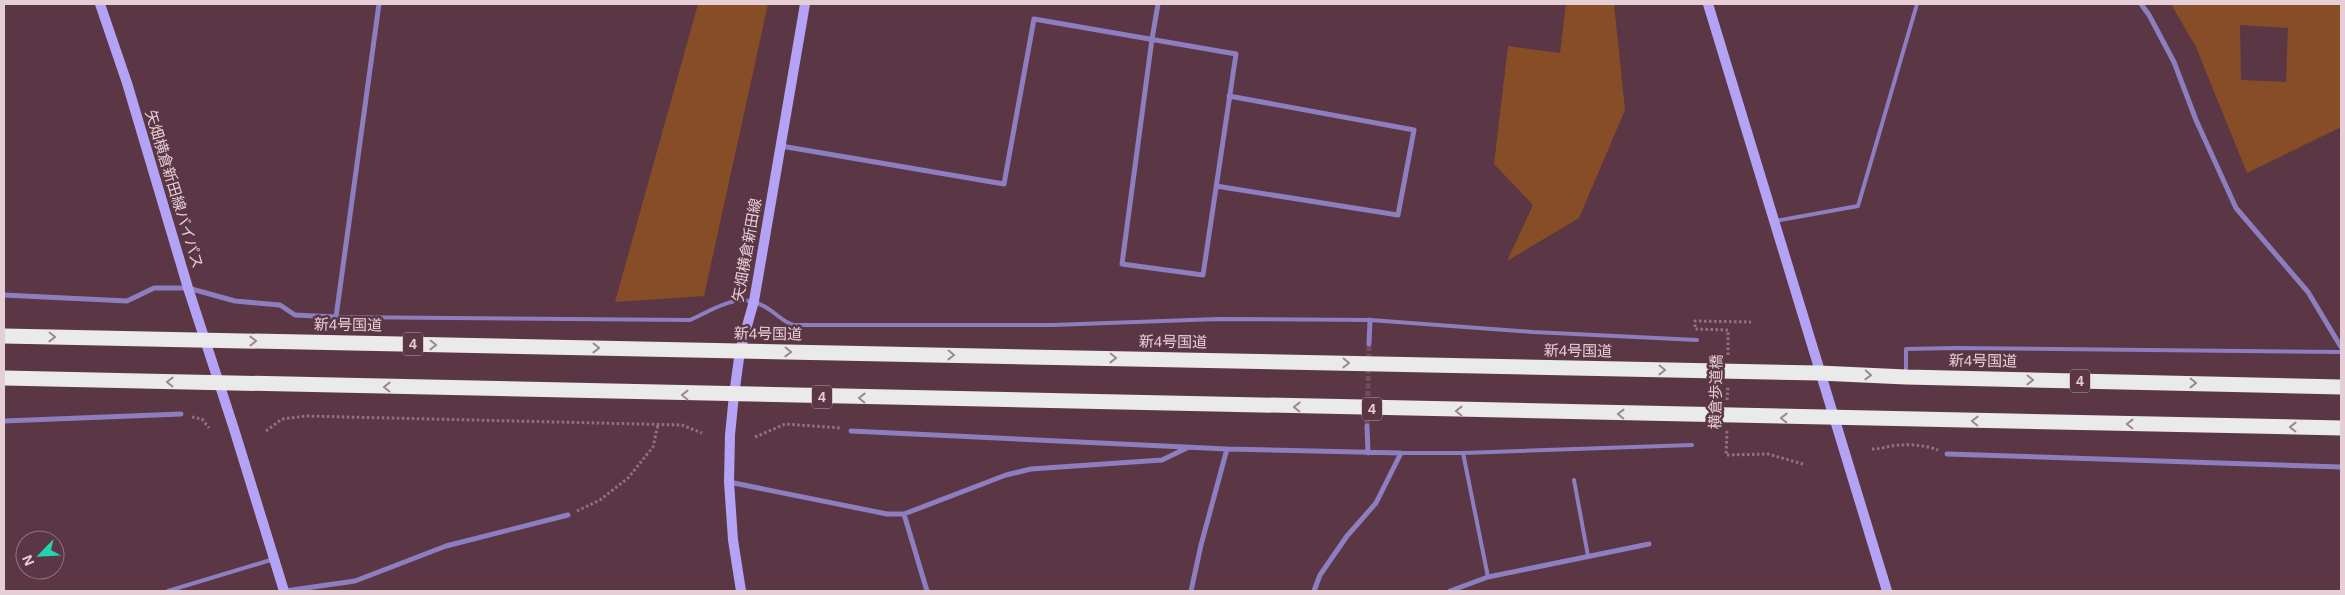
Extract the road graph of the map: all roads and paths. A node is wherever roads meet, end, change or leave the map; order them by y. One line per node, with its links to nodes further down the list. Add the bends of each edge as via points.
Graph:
1 (100, 4): 13 (main road, 矢畑横倉新田線バイパス)
2 (379, 4): 16 (street)
3 (805, 4): 10 (main road, 矢畑横倉新田線)
4 (1158, 4): 8 (street)
5 (1708, 4): 12 (main road)
6 (1917, 4): 12 (lane, via 1858,206)
7 (2141, 4): 23 (street, via 2174,62 2236,208 2308,292)
8 (1152, 39): 9 (street, via 1236,54); 10 (street, via 1034,19 1004,184); 11 (street, via 1122,264 1203,275)
9 (1229, 96): 11 (street); 11 (street, via 1414,130 1398,215)
10 (780, 146): 15 (main road, 矢畑横倉新田線)
11 (1216, 186)
12 (1775, 221): 27 (main road)
13 (188, 288): 14 (street, via 154,288 127,301); 16 (street, via 236,301 280,305 295,315); 21 (main road, 矢畑横倉新田線バイパス)
14 (4, 295)
15 (754, 301): 16 (lane, via 737,299 690,320); 17 (lane, via 793,325); 24 (main road, 矢畑横倉新田線)
16 (336, 317)
17 (1370, 320): 20 (lane); 22 (street)
18 (1751, 322): 26 (path, 横倉歩道橋, via 1695,321 1695,328 1728,330)
19 (4, 336): 21 (highway, 新4号国道 / 4, one-way to 21)
20 (1696, 340)
21 (204, 341): 24 (highway, 新4号国道 / 4, one-way to 24); 31 (main road, 矢畑横倉新田線バイパス)
22 (1369, 344)
23 (2341, 347)
24 (740, 351): 27 (highway, 新4号国道 / 4, one-way to 27); 33 (main road, 矢畑横倉新田線)
25 (2341, 352): 28 (lane, via 1906,349)
26 (1728, 359)
27 (1819, 373): 28 (highway, 新4号国道 / 4, one-way to 28); 36 (main road)
28 (1906, 377): 32 (highway, 新4号国道 / 4, one-way to 32)
29 (4, 378): 31 (highway, 4, one-way to 29)
30 (1728, 378): 34 (path, 横倉歩道橋)
31 (219, 383): 33 (highway, 4, one-way to 31); 63 (main road, 矢畑横倉新田線バイパス)
32 (2341, 387)
33 (734, 395): 36 (highway, 4, one-way to 33); 58 (main road, 矢畑横倉新田線)
34 (1727, 407)
35 (180, 414): 37 (street); 41 (path, via 202,419)
36 (1833, 418): 42 (highway, 4, one-way to 36); 72 (main road)
37 (4, 421)
38 (658, 424): 43 (path, via 306,416 282,419); 45 (path, via 682,425); 60 (path, via 653,447 628,478 600,500)
39 (1367, 426): 51 (street)
40 (1727, 426): 55 (path, 横倉歩道橋, via 1726,455 1768,454)
41 (209, 428)
42 (2341, 428)
43 (266, 430)
44 (851, 431): 46 (path, via 840,427 785,424); 48 (street)
45 (702, 433)
46 (755, 437)
47 (1692, 445): 53 (lane)
48 (1190, 447): 49 (street); 59 (street, via 1162,460 1031,469 1006,475)
49 (1227, 449): 51 (street); 69 (street)
50 (1872, 449): 54 (path, via 1899,444 1929,447)
51 (1368, 453): 52 (street)
52 (1401, 453): 53 (lane); 70 (street, via 1376,502 1347,536 1320,575)
53 (1463, 453): 64 (lane)
54 (1947, 454): 56 (street)
55 (1803, 464)
56 (2341, 467)
57 (1574, 480): 62 (lane)
58 (729, 482): 59 (street, via 887,514); 67 (main road, 矢畑横倉新田線)
59 (904, 514): 68 (street)
60 (568, 515): 66 (street, via 446,546 355,581)
61 (1649, 544): 62 (street)
62 (1588, 556): 64 (street)
63 (274, 559): 65 (lane); 66 (main road, 矢畑横倉新田線バイパス)
64 (1488, 577): 71 (street)
65 (168, 591)
66 (284, 591)
67 (740, 591)
68 (927, 591)
69 (1191, 591)
70 (1314, 591)
71 (1450, 591)
72 (1887, 591)

